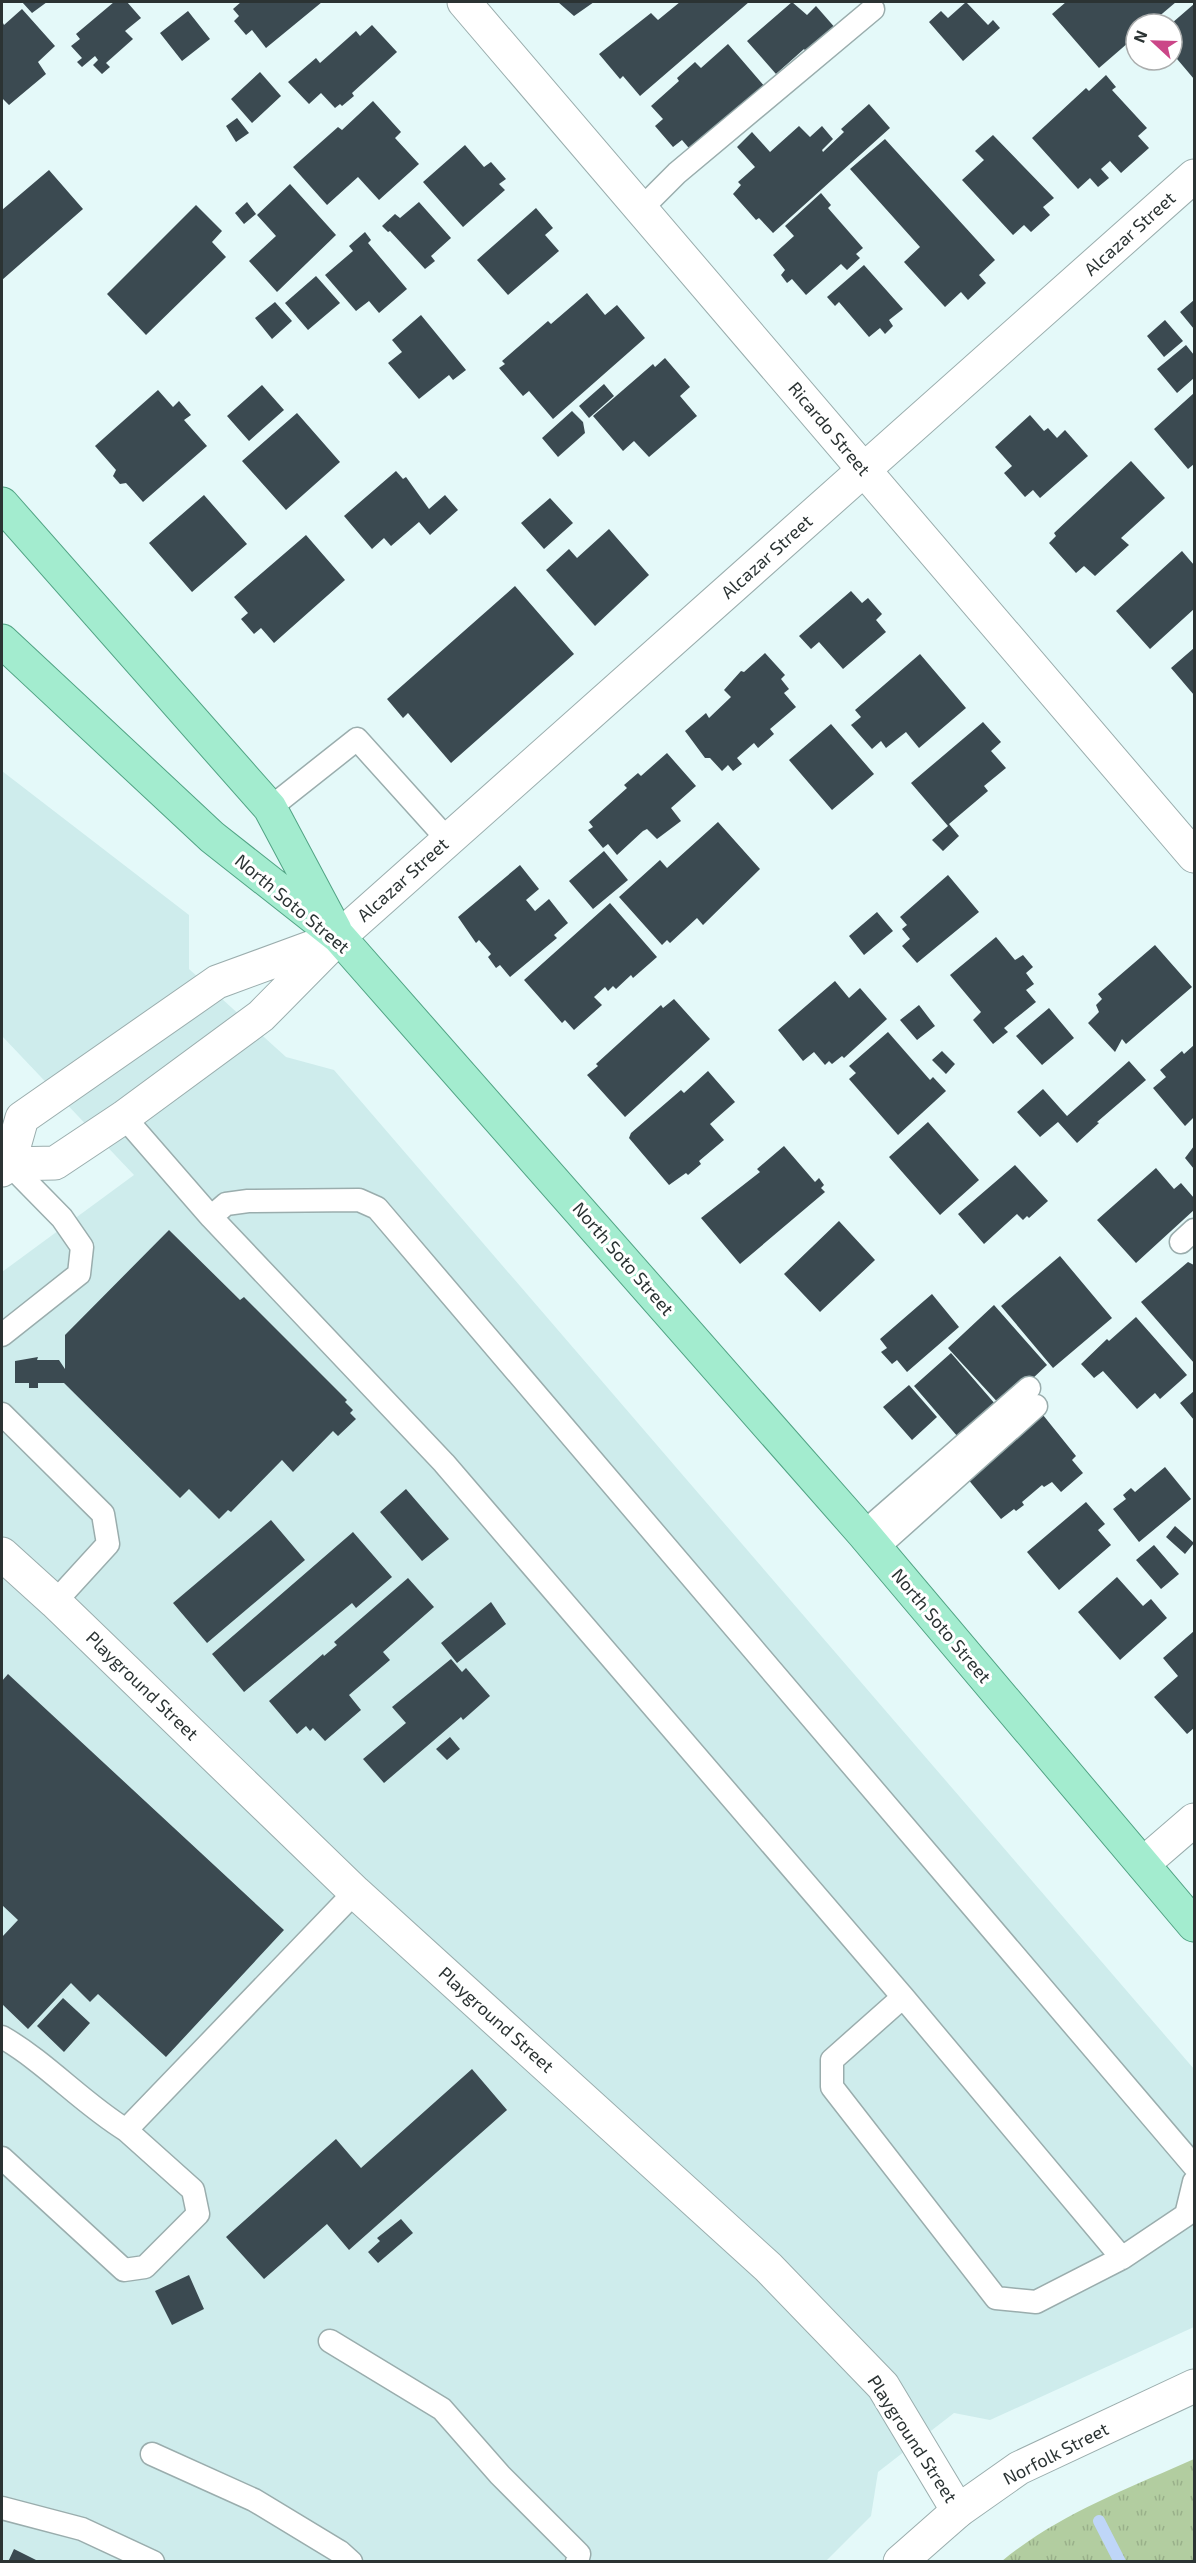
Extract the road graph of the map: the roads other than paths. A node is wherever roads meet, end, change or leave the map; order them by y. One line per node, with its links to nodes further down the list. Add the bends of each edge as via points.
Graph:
1 (464, 2): 4 (street, Ricardo Street)
2 (873, 9): 4 (lane, via 678,173)
3 (1194, 176): 5 (street, Alcazar Street)
4 (642, 208): 5 (street, Ricardo Street)
5 (864, 471): 9 (street, Alcazar Street); 10 (street, Ricardo Street)
6 (2, 504): 8 (main road)
7 (2, 641): 11 (main road, North Soto Street, via 212,837)
8 (270, 808): 9 (lane, via 357,739); 11 (main road)
9 (448, 840): 11 (street, Alcazar Street)
10 (1194, 856)
11 (339, 937): 12 (street, Alcazar Street, via 261,1016); 13 (street, Alcazar Street, via 217,982 22,1118); 18 (main road, North Soto Street)
12 (124, 1117): 13 (street, Alcazar Street, via 55,1163); 14 (lane)
13 (5, 1167): 15 (lane, via 62,1218 82,1247 79,1274)
14 (211, 1217): 25 (lane, via 444,1463); 29 (lane, via 226,1204 248,1201 359,1200 377,1208)
15 (2, 1335)
16 (1033, 1397): 18 (lane)
17 (2, 1414): 20 (lane, via 103,1514 108,1544)
18 (870, 1541): 22 (main road, North Soto Street)
19 (2, 1554): 20 (street, Playground Street)
20 (55, 1602): 23 (street, Playground Street)
21 (1194, 1820): 22 (street)
22 (1143, 1864): 24 (main road, North Soto Street)
23 (355, 1892): 27 (lane); 36 (street, Playground Street, via 760,2259 845,2346 883,2386)
24 (1194, 1925)
25 (903, 1997): 31 (lane); 31 (lane, via 832,2060 832,2087 996,2298 1036,2302)
26 (2, 2037): 27 (lane, via 30,2053 106,2118)
27 (126, 2130): 28 (lane, via 193,2190 198,2214 145,2267 124,2270)
28 (2, 2158)
29 (1194, 2166)
30 (1194, 2182): 31 (lane, via 1186,2215)
31 (1122, 2258)
32 (330, 2341): 39 (lane, via 442,2409 579,2554)
33 (1194, 2386): 36 (street, Norfolk Street, via 1019,2468)
34 (152, 2454): 38 (lane, via 254,2500)
35 (2, 2508): 37 (lane, via 82,2529)
36 (958, 2511): 40 (street, Norfolk Street)
37 (153, 2562)
38 (351, 2562)
39 (578, 2562)
40 (900, 2562)

